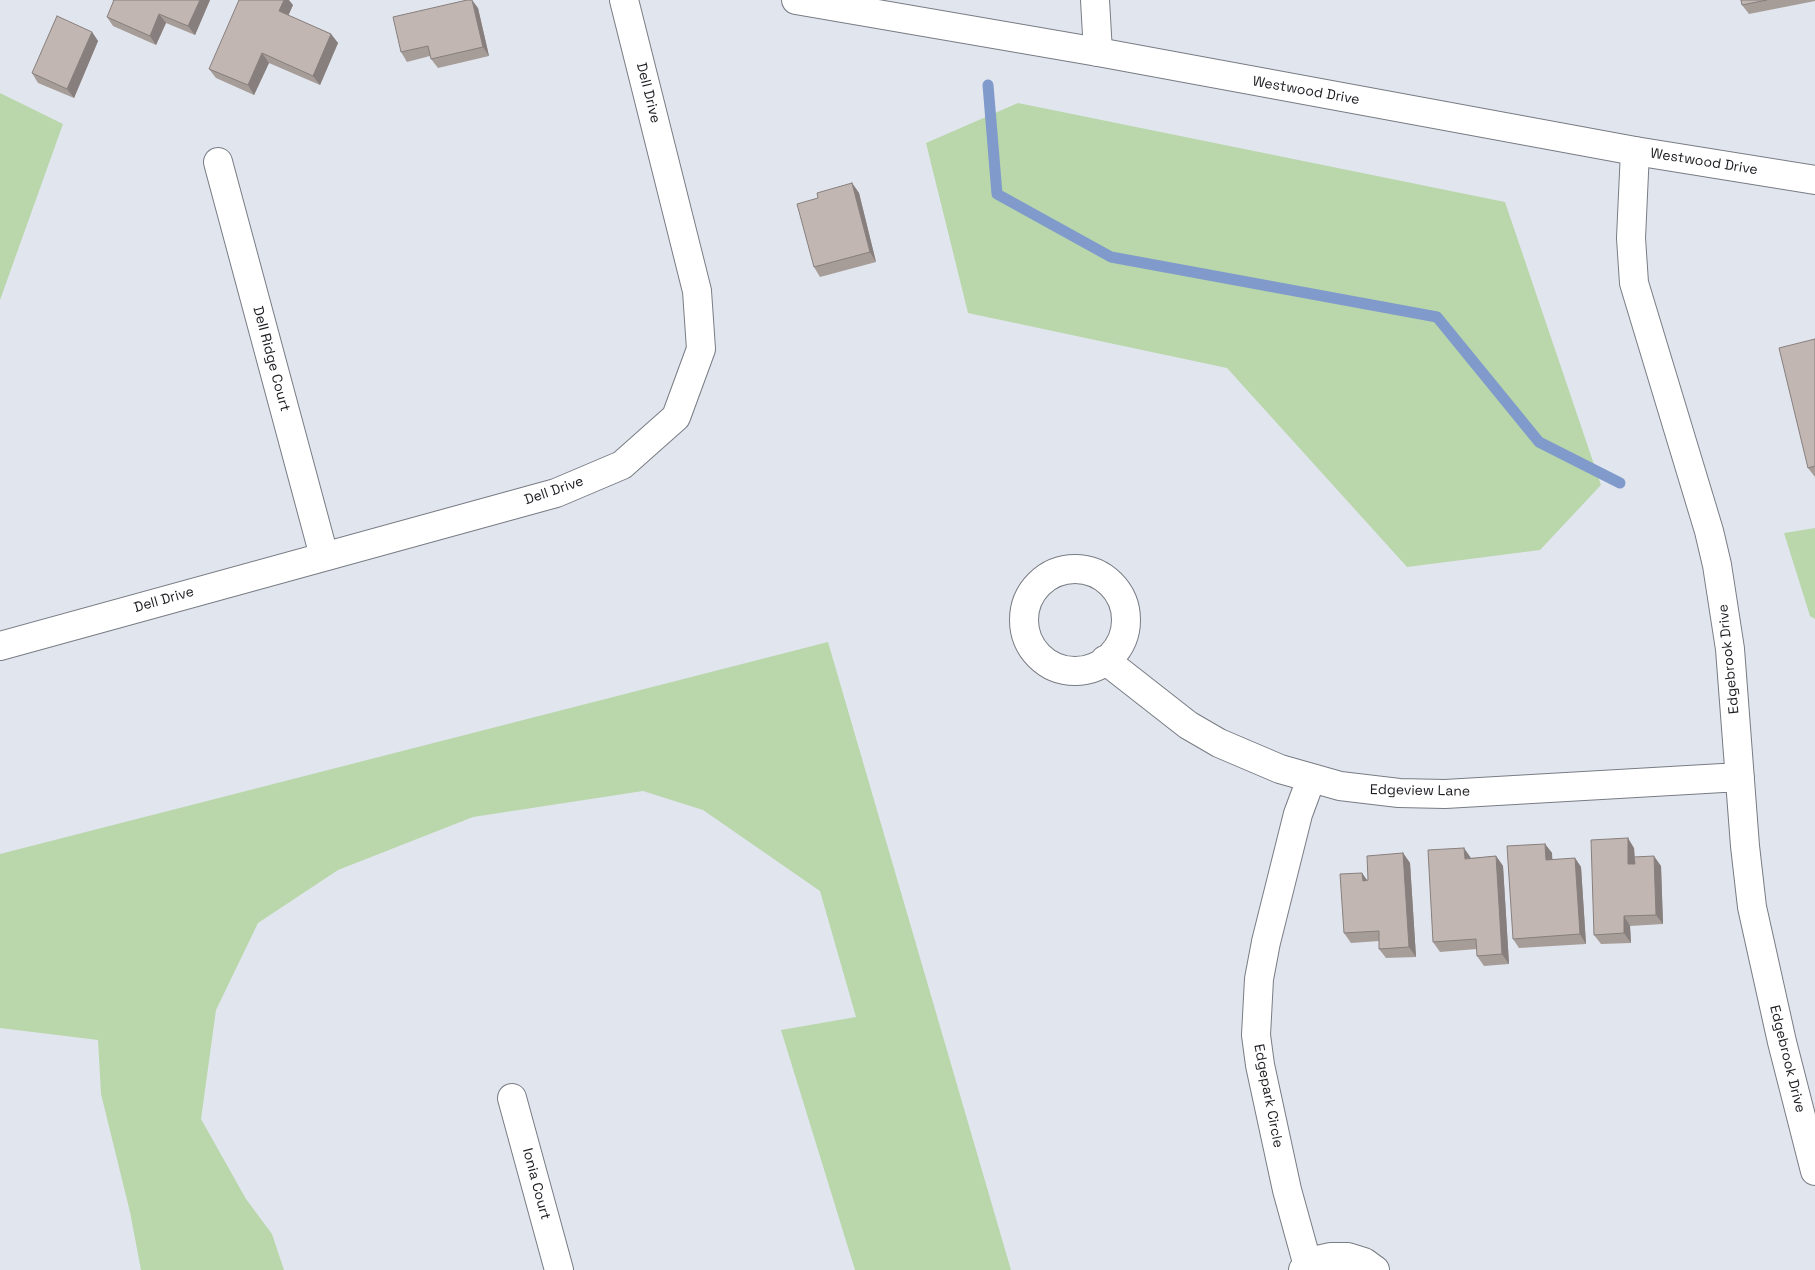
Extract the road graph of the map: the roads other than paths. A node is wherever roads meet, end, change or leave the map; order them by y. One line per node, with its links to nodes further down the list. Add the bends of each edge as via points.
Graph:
1 (624, 0): 8 (street, Dell Drive, via 697,291 701,349 676,417 622,465 556,493)
2 (796, 0): 4 (street, Westwood Drive)
3 (1095, 0): 4 (street)
4 (1098, 52): 5 (street, Westwood Drive)
5 (1635, 151): 7 (street, Westwood Drive); 11 (street, Edgebrook Drive, via 1631,238 1634,283 1717,565 1730,649)
6 (218, 162): 8 (street, Dell Ridge Court)
7 (1815, 180)
8 (324, 556): 9 (street, Dell Drive)
9 (0, 646)
10 (1105, 660): 12 (street, Edgeview Lane, via 1188,726 1246,755)
11 (1740, 777): 12 (street, Edgeview Lane, via 1445,794 1369,791); 14 (street, Edgebrook Drive, via 1754,916)
12 (1311, 779): 15 (street, Edgepark Circle, via 1298,814 1266,942 1259,979 1256,1035 1286,1190)
13 (512, 1098): 16 (street, Ionia Court)
14 (1815, 1171)
15 (1306, 1268): 17 (street, Edgepark Circle, via 1313,1261 1331,1256 1364,1262)
16 (559, 1270)
17 (1375, 1270)

